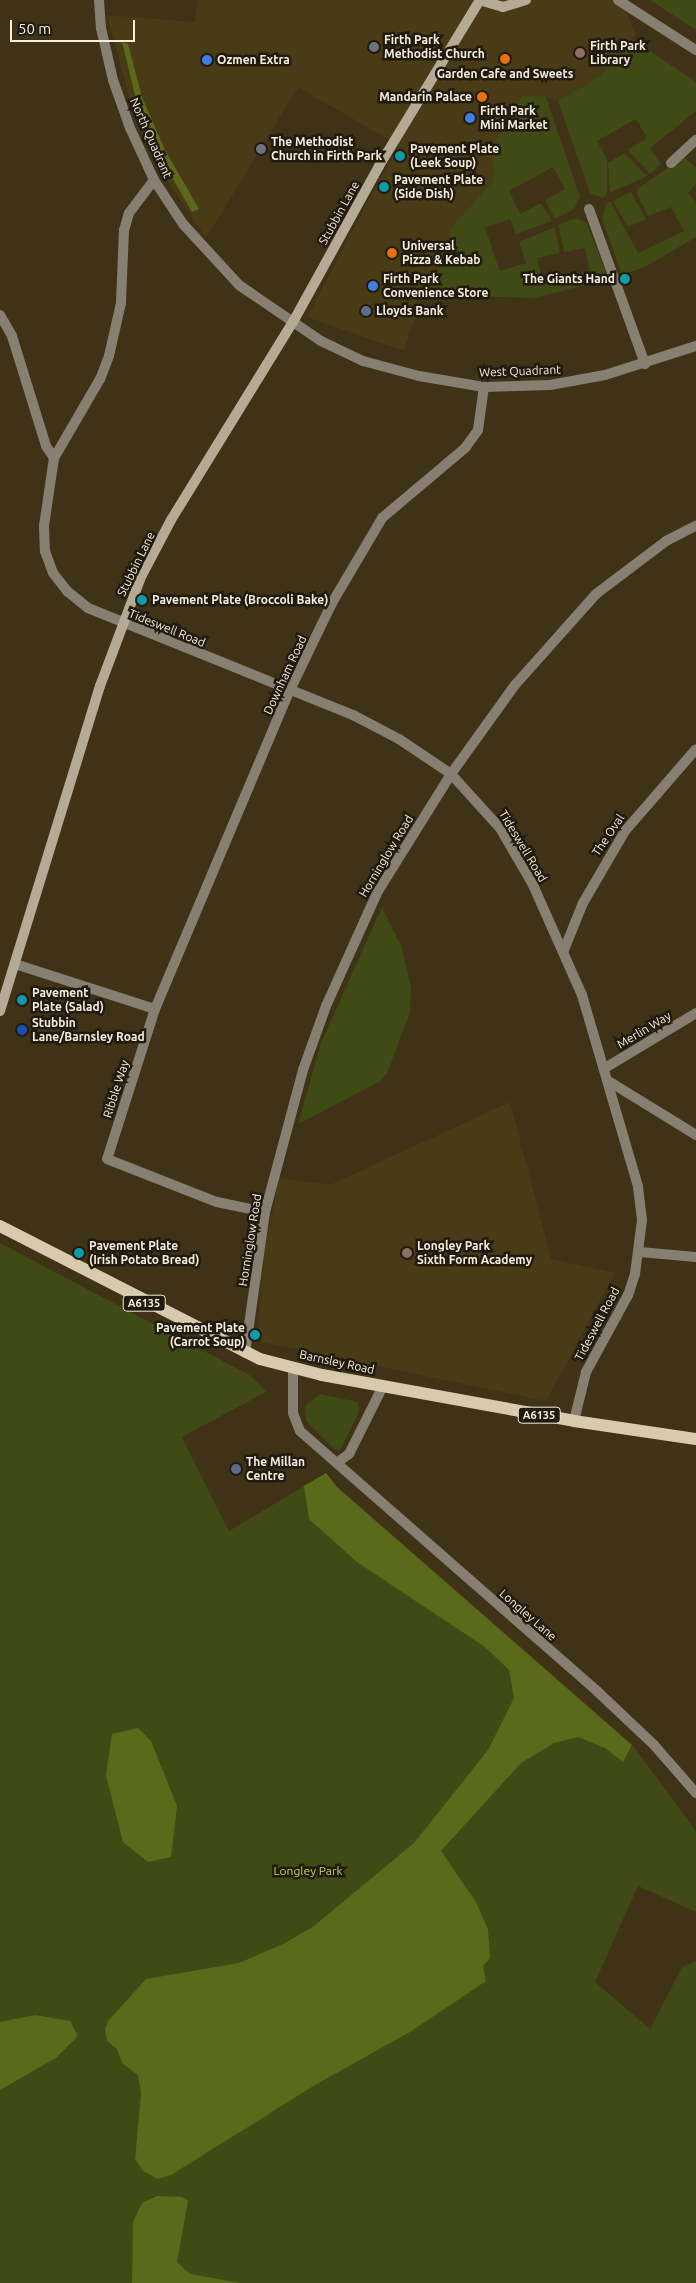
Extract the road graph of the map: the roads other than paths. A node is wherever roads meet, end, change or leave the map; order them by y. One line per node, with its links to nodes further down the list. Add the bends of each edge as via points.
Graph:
1 (99, 0): 8 (street, North Quadrant, via 101,28 113,80)
2 (479, 0): 3 (main road, via 503,7); 11 (main road, Stubbin Lane, via 379,166)
3 (526, 0)
4 (618, 0): 5 (street)
5 (696, 50)
6 (696, 140): 7 (street)
7 (671, 163)
8 (154, 180): 11 (street, North Quadrant, via 210,257 239,285); 15 (street, Tideswell Road, via 129,213 124,230 121,303 106,364 84,410)
9 (589, 208): 13 (street)
10 (0, 315): 15 (street, via 12,336 46,446)
11 (293, 322): 14 (street, West Quadrant, via 321,341 363,361 419,376); 17 (main road, Stubbin Lane, via 171,520 141,577)
12 (696, 346): 13 (street, West Quadrant)
13 (645, 364): 14 (street, West Quadrant, via 550,385)
14 (484, 387): 18 (street, Downham Road, via 478,430 465,448 382,518 332,603)
15 (54, 458): 17 (street, Tideswell Road, via 44,526 45,551 54,573 67,590 88,608)
16 (696, 526): 20 (street, Horninglow Road, via 666,541 596,594 516,685)
17 (122, 624): 18 (street, Tideswell Road); 22 (main road, Stubbin Lane, via 59,813)
18 (290, 690): 20 (street, Tideswell Road, via 384,731); 23 (street, Downham Road)
19 (696, 749): 21 (street, The Oval, via 625,831 583,903)
20 (451, 774): 21 (street, Tideswell Road, via 500,828); 29 (street, Horninglow Road, via 378,891 330,997 303,1070)
21 (564, 950): 26 (street, Tideswell Road)
22 (15, 964): 23 (street); 24 (main road, Stubbin Lane)
23 (156, 1009): 29 (street, Ribble Way, via 107,1159 217,1202)
24 (0, 1011)
25 (696, 1013): 26 (street, Merlin Way)
26 (606, 1068): 27 (street, Tideswell Road)
27 (610, 1082): 28 (street); 31 (street, Tideswell Road, via 638,1187 642,1220)
28 (696, 1135)
29 (265, 1212): 33 (street, Horninglow Road)
30 (0, 1226): 33 (main road, Barnsley Road / A6135)
31 (640, 1252): 32 (street); 36 (street, Tideswell Road, via 628,1295 586,1372)
32 (696, 1257)
33 (245, 1352): 34 (main road, Barnsley Road / A6135)
34 (293, 1368): 35 (main road, Barnsley Road / A6135); 38 (street, Longley Lane, via 294,1422 329,1460)
35 (383, 1386): 36 (main road, Barnsley Road / A6135); 38 (street, via 349,1454)
36 (574, 1421): 37 (main road, Barnsley Road / A6135)
37 (696, 1439)
38 (338, 1462): 39 (street, Longley Lane, via 351,1479 647,1738)
39 (696, 1794)

